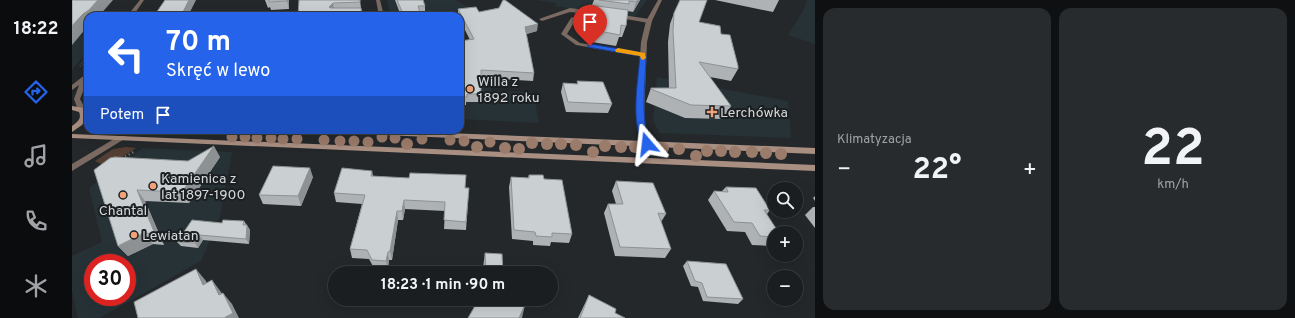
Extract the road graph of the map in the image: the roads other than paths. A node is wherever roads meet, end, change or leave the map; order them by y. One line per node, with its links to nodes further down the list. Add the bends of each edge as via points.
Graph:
1 (142, 0): 4 (street)
2 (378, 0): 5 (street)
3 (660, 0): 10 (street)
4 (133, 12)
5 (381, 12)
6 (602, 14): 8 (street, via 570,10)
7 (610, 15): 10 (street)
8 (542, 19)
9 (573, 19): 11 (street, via 564,34 578,44)
10 (649, 21): 11 (street)
11 (643, 55): 23 (street, via 640,118)
12 (84, 78): 14 (street)
13 (84, 82): 16 (street, via 77,99)
14 (72, 88)
15 (72, 108): 17 (street)
16 (84, 113)
17 (84, 114)
18 (84, 117): 19 (street)
19 (72, 130)
20 (444, 134): 23 (street)
21 (72, 136): 22 (street)
22 (122, 138): 25 (street); 26 (street)
23 (647, 144): 24 (street)
24 (815, 151)
25 (72, 168)
26 (815, 168)

